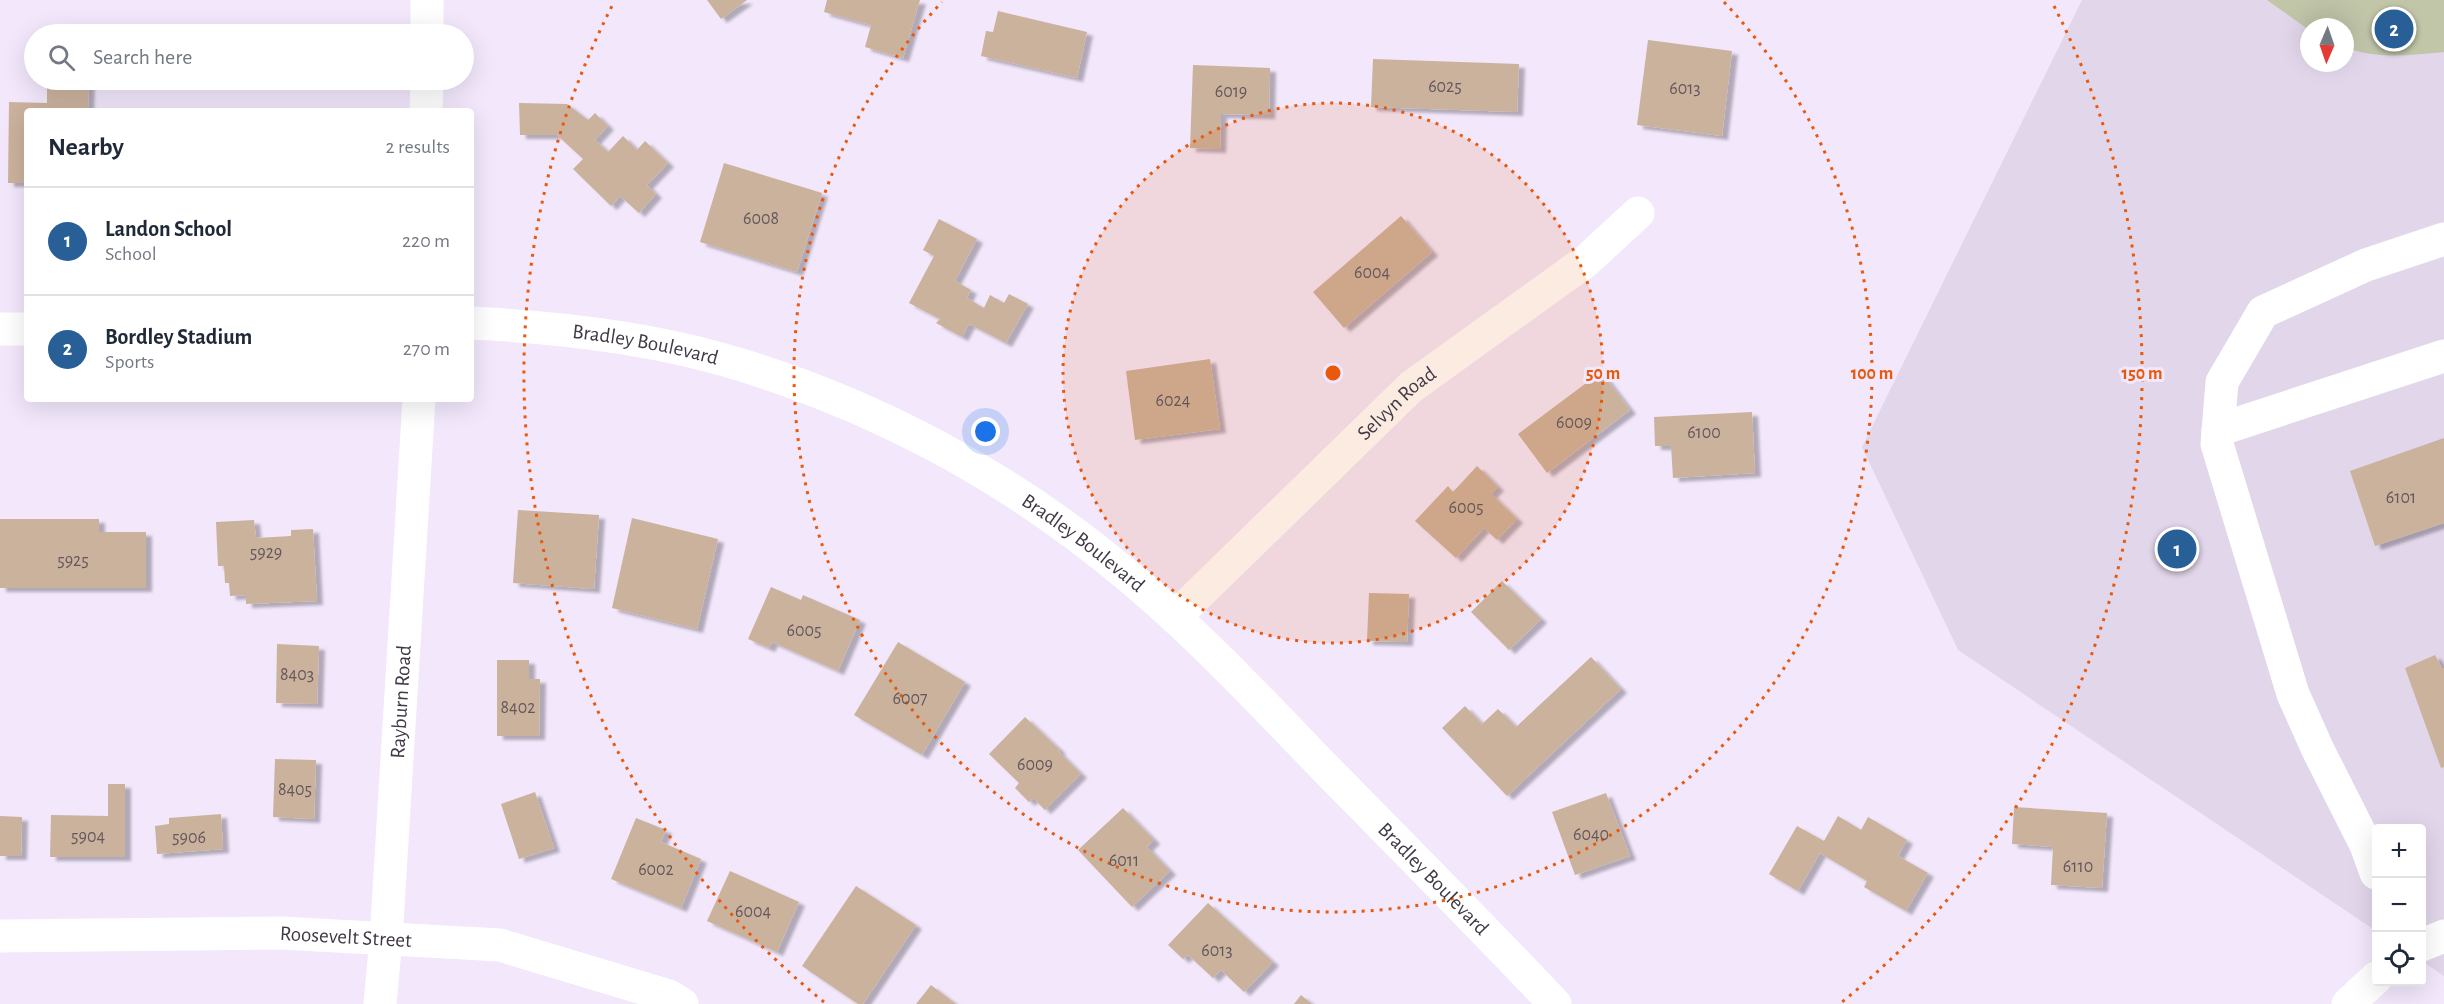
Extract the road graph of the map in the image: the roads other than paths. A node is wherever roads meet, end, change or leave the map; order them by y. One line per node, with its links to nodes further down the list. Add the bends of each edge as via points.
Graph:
1 (427, 0): 2 (street)
2 (427, 24)
3 (427, 90): 4 (street)
4 (426, 108)
5 (1638, 213): 13 (street, Selvyn Road, via 1586,261 1411,387)
6 (2444, 239): 12 (street, via 2366,265 2263,312 2222,382)
7 (474, 323): 13 (street, Bradley Boulevard, via 636,341 719,358 874,415 1012,490 1074,533)
8 (0, 328): 9 (street)
9 (24, 328)
10 (2444, 356): 12 (street)
11 (419, 402): 17 (street, Rayburn Road)
12 (2218, 430): 14 (street, via 2217,444 2293,694)
13 (1175, 617): 22 (street, Bradley Boulevard)
14 (2372, 862)
15 (0, 936): 17 (street, Roosevelt Street, via 282,933)
16 (2444, 936): 18 (street)
17 (386, 939): 20 (street, Rayburn Road); 21 (street, Roosevelt Street, via 500,945 669,996)
18 (2426, 943)
19 (2372, 982): 23 (street)
20 (380, 1004)
21 (682, 1004)
22 (1555, 1004)
23 (2348, 1004)

